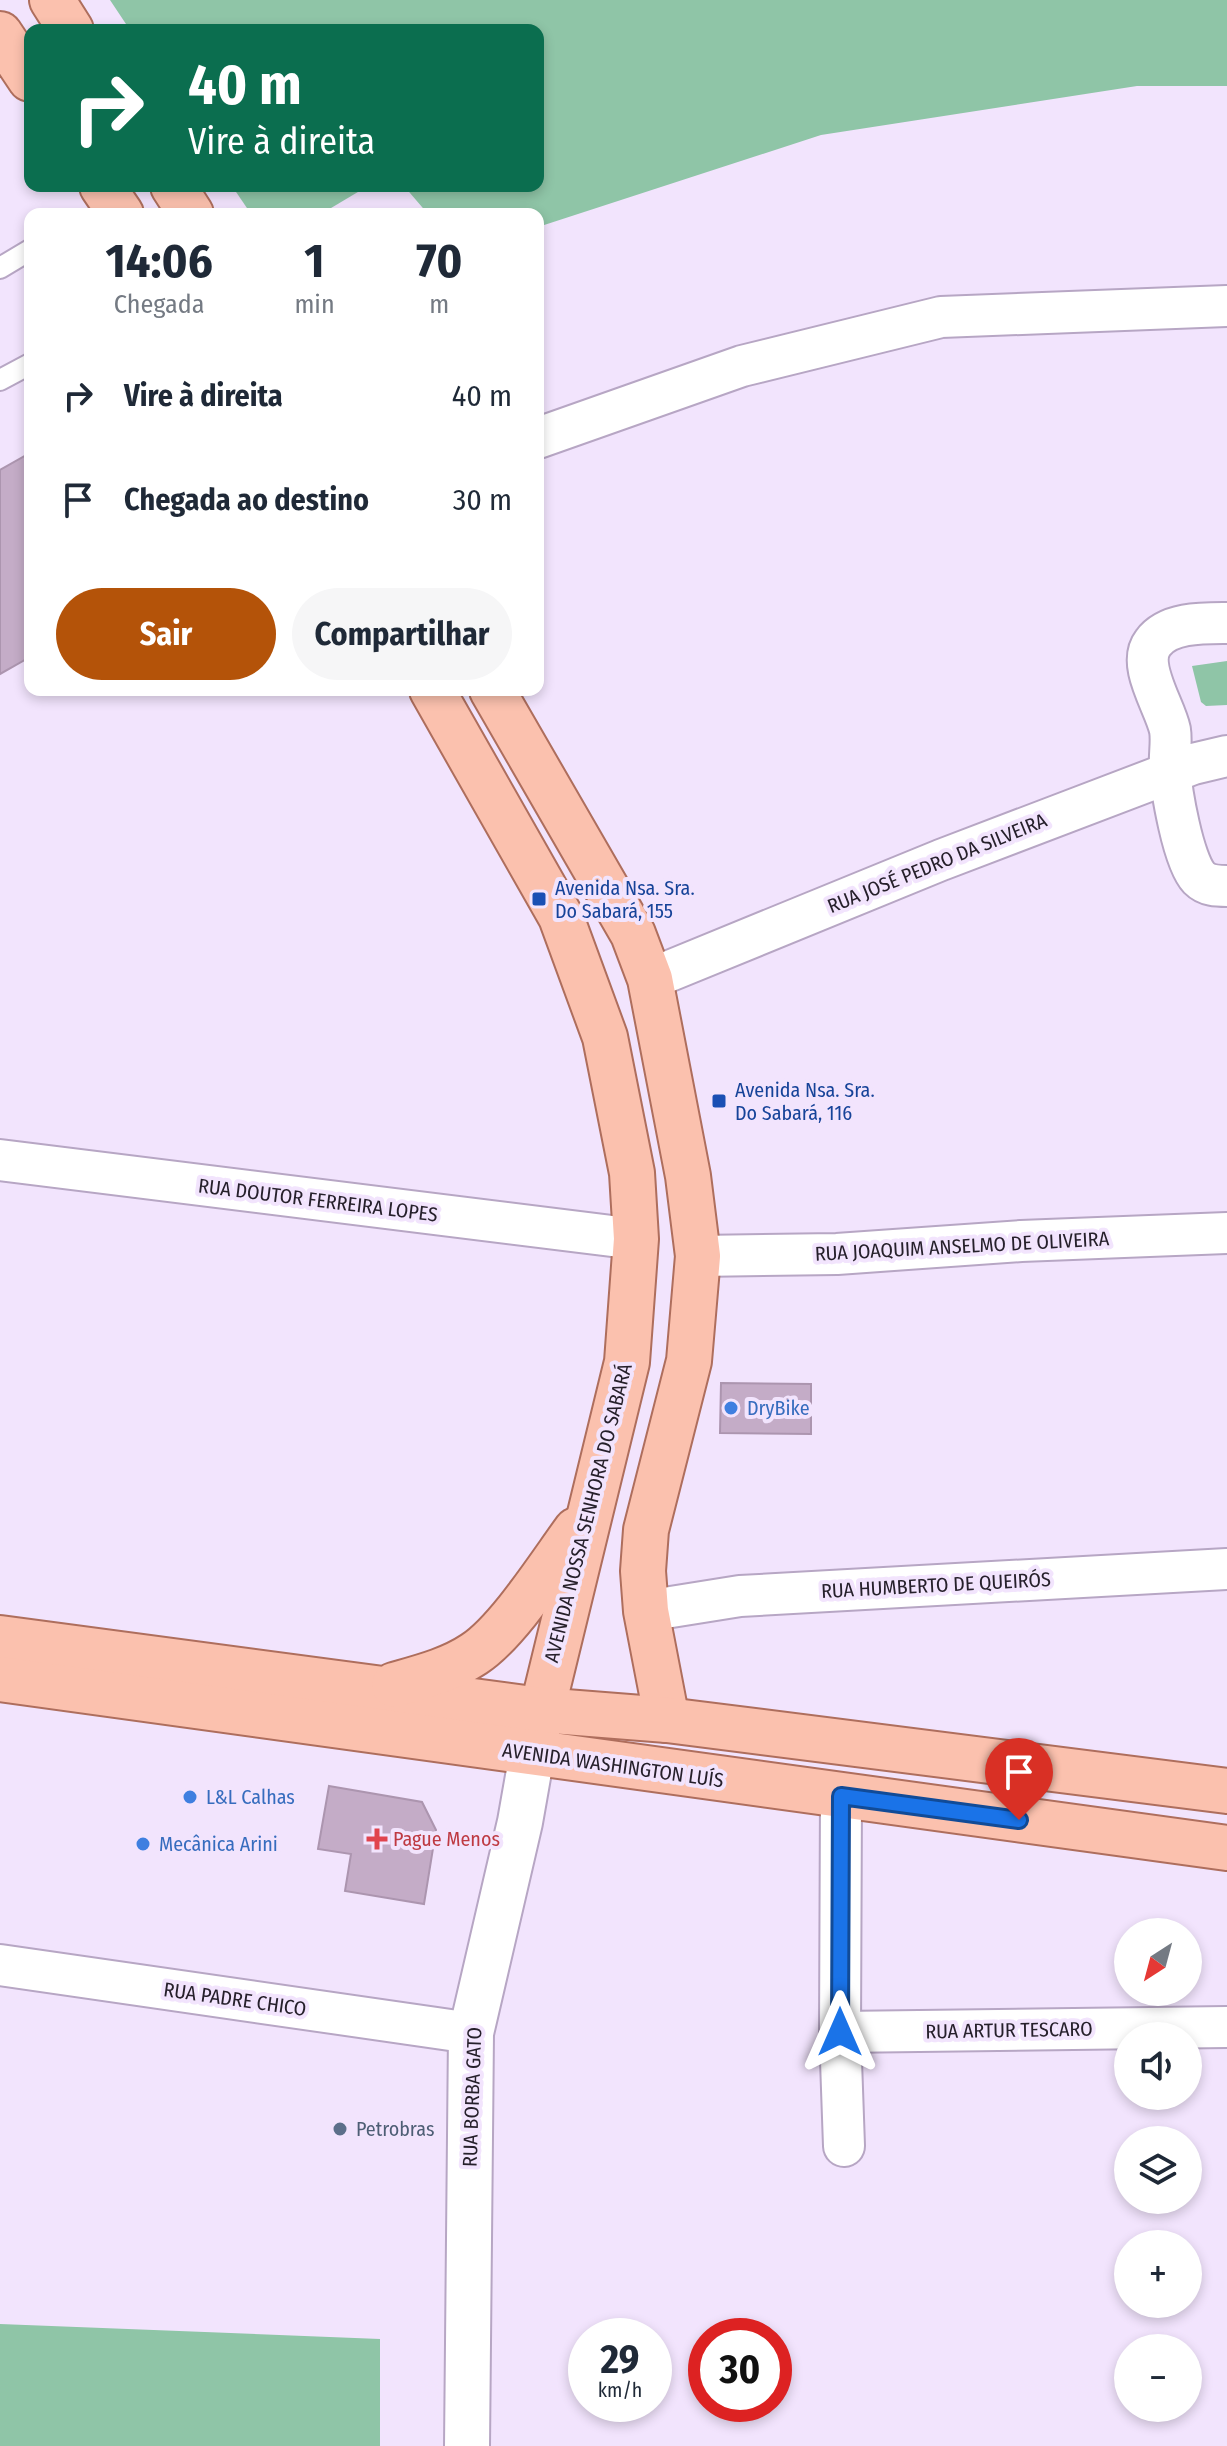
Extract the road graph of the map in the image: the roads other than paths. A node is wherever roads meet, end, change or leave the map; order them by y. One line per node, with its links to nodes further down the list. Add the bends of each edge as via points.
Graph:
1 (52, 0): 2 (main road)
2 (67, 24)
3 (0, 34): 4 (main road)
4 (24, 70)
5 (24, 254): 6 (lane)
6 (0, 268)
7 (1227, 306): 10 (street, via 941,317 742,366)
8 (24, 367): 9 (lane)
9 (0, 380)
10 (544, 436)
11 (1227, 623): 15 (street, via 1179,627 1155,639 1148,651 1170,731)
12 (435, 696): 20 (main road, AVENIDA NOSSA SENHORA DO SABARÁ, via 561,917 605,1037 632,1173)
13 (496, 696): 17 (main road, via 610,889)
14 (1227, 756): 15 (street, RUA JOSÉ PEDRO DA SILVEIRA)
15 (1171, 773): 16 (street, via 1174,806 1194,869 1213,886); 17 (street, RUA JOSÉ PEDRO DA SILVEIRA)
16 (1227, 886)
17 (650, 979): 21 (main road)
18 (0, 1160): 20 (street, RUA DOUTOR FERREIRA LOPES)
19 (1227, 1233): 21 (street, RUA JOAQUIM ANSELMO DE OLIVEIRA, via 837,1254)
20 (636, 1239): 22 (main road, AVENIDA NOSSA SENHORA DO SABARÁ, via 627,1362)
21 (698, 1256): 24 (main road, via 689,1361 646,1530)
22 (589, 1512): 27 (main road, via 525,1601 478,1652 450,1668); 28 (main road, AVENIDA NOSSA SENHORA DO SABARÁ)
23 (1227, 1569): 24 (street, RUA HUMBERTO DE QUEIRÓS, via 740,1596)
24 (646, 1611): 29 (main road)
25 (0, 1638): 27 (main road)
26 (0, 1679): 30 (main road, AVENIDA WASHINGTON LUÍS)
27 (384, 1689): 28 (main road)
28 (540, 1710): 29 (main road); 30 (main road, AVENIDA NOSSA SENHORA DO SABARÁ)
29 (667, 1720): 31 (main road)
30 (532, 1754): 32 (main road, AVENIDA WASHINGTON LUÍS); 37 (street, RUA BORBA GATO)
31 (1227, 1791)
32 (841, 1796): 33 (main road, AVENIDA WASHINGTON LUÍS); 36 (street)
33 (1227, 1848)
34 (0, 1965): 37 (street, RUA PADRE CHICO)
35 (1227, 2027): 36 (street, RUA ARTUR TESCARO)
36 (840, 2032): 38 (street)
37 (471, 2033): 39 (street, RUA BORBA GATO)
38 (844, 2146)
39 (467, 2446)

